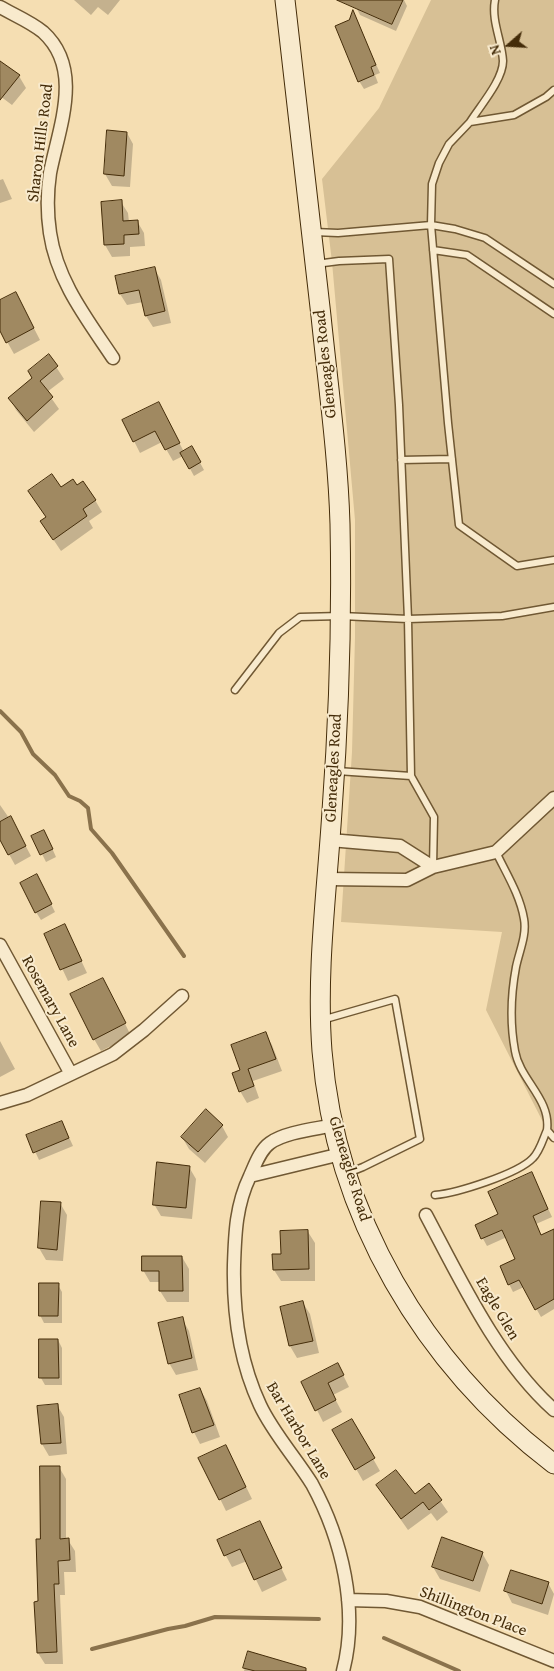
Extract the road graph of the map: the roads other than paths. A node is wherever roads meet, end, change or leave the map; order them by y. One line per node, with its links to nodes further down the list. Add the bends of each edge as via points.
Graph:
1 (285, 0): 7 (street, Gleneagles Road)
2 (495, 0): 5 (lane, via 493,9 503,63 498,81)
3 (0, 7): 12 (street, Sharon Hills Road, via 41,31 63,65 65,101 50,174 50,233 66,284)
4 (554, 90): 5 (lane, via 514,115)
5 (470, 122): 6 (lane, via 449,144 439,163 432,184)
6 (431, 225): 7 (lane, via 338,233); 8 (lane); 10 (lane, via 485,238)
7 (312, 232): 9 (street, Gleneagles Road)
8 (433, 250): 11 (lane, via 467,255); 13 (lane)
9 (315, 264): 14 (lane, via 389,259); 17 (street, Gleneagles Road, via 338,481)
10 (554, 284)
11 (554, 314)
12 (113, 358)
13 (452, 459): 14 (lane); 15 (lane, via 459,525 517,566)
14 (401, 460): 18 (lane)
15 (554, 560)
16 (554, 607): 18 (lane, via 502,616)
17 (341, 616): 18 (lane); 19 (lane, via 300,617 279,633); 20 (street, Gleneagles Road)
18 (408, 619): 21 (lane)
19 (235, 690)
20 (335, 771): 21 (lane); 23 (street, Gleneagles Road)
21 (411, 776): 25 (lane, via 434,816)
22 (554, 798): 24 (street)
23 (330, 840): 25 (street, via 400,846); 26 (street, Gleneagles Road)
24 (496, 852): 25 (street); 33 (lane, via 524,920 512,1008 516,1061 547,1114)
25 (433, 867): 26 (street, via 406,880)
26 (327, 879): 29 (street, Gleneagles Road)
27 (0, 945): 30 (street, Rosemary Lane)
28 (182, 996): 30 (street, via 113,1054)
29 (320, 1021): 32 (street, Gleneagles Road, via 322,1055); 36 (lane, via 395,999 420,1139)
30 (71, 1074): 31 (street, via 27,1095)
31 (0, 1103)
32 (334, 1125): 35 (street, Gleneagles Road); 37 (street, Bar Harbor Lane, via 270,1143)
33 (546, 1130): 34 (lane); 38 (lane, via 538,1151 524,1165 464,1189)
34 (554, 1138)
35 (341, 1154): 36 (street, Gleneagles Road); 37 (street)
36 (347, 1173): 41 (street, Gleneagles Road, via 384,1263 443,1357 526,1443)
37 (250, 1176): 42 (street, Bar Harbor Lane, via 236,1222 235,1318 240,1347 261,1407 324,1510 337,1545)
38 (435, 1195)
39 (426, 1215): 40 (street, Eagle Glen, via 474,1305 508,1357 538,1396)
40 (554, 1410)
41 (554, 1464)
42 (348, 1600): 43 (street, Shillington Place, via 386,1601 420,1607); 44 (street, Bar Harbor Lane, via 348,1639)
43 (554, 1661)
44 (343, 1671)

